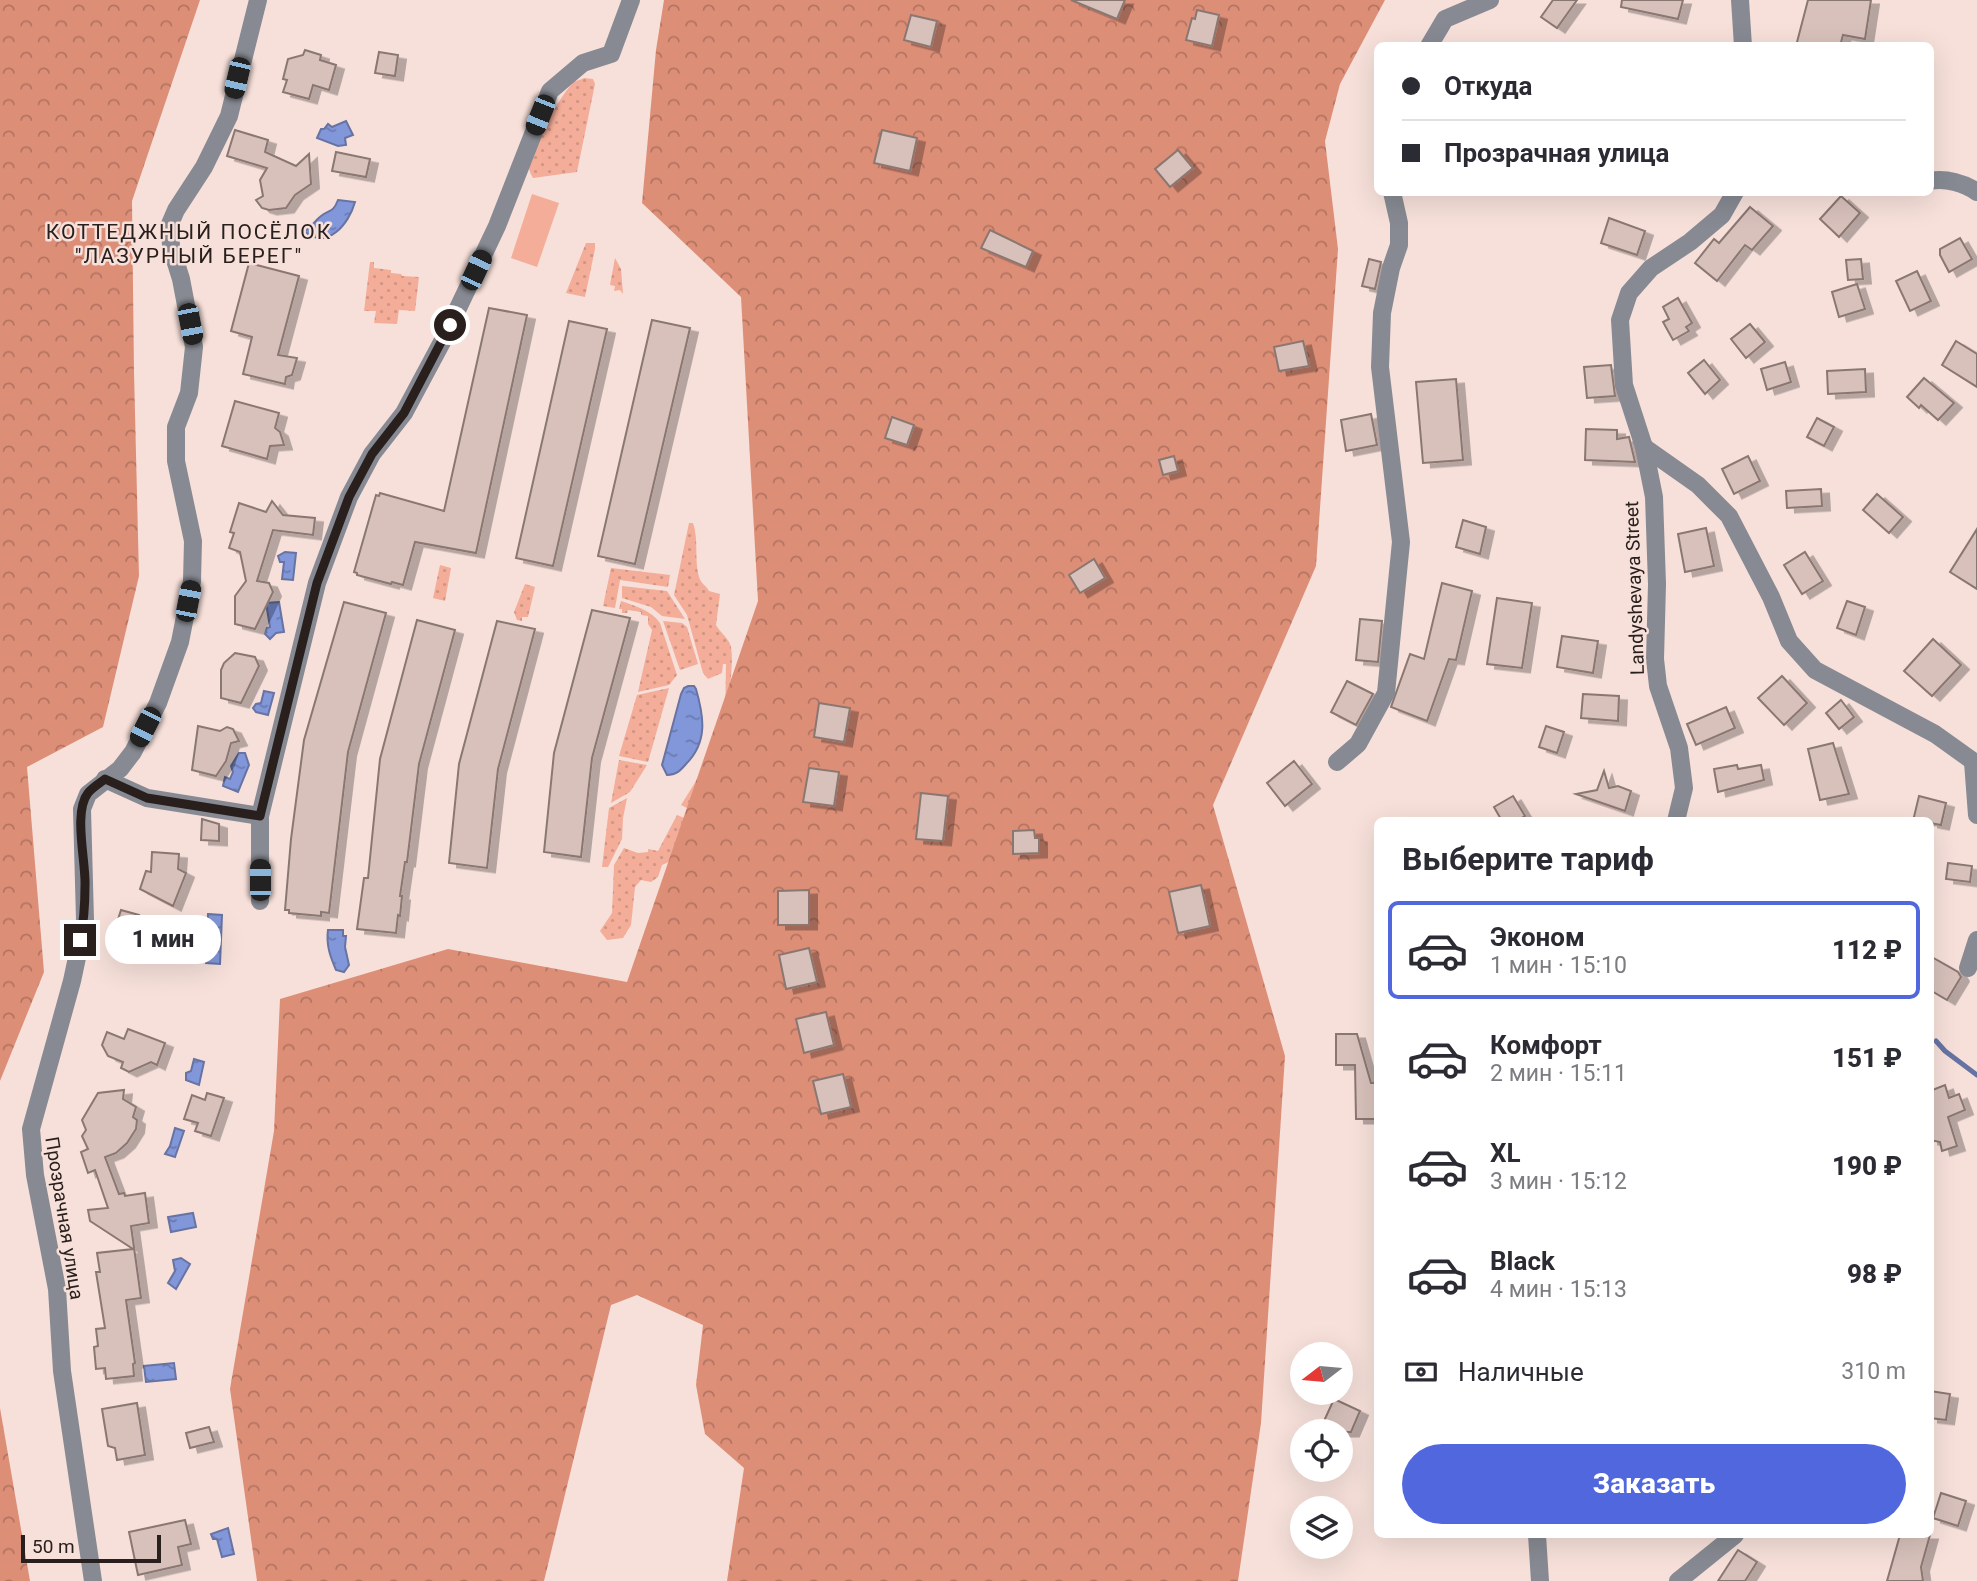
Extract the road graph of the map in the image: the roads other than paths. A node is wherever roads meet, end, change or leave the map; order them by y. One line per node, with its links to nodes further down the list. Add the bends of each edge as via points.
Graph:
1 (258, 0): 17 (street, Прозрачная улица, via 229,116 170,224 194,347 189,393 176,428 176,461 193,541 192,581 180,642 158,703 133,752 121,769)
2 (631, 0): 19 (street, via 611,54 583,63 550,91 497,226 442,342 404,413 372,454 349,497 317,583)
3 (1451, 0): 6 (street)
4 (1490, 0): 6 (street)
5 (1740, 0): 9 (street)
6 (1446, 19): 7 (street); 8 (street)
7 (1425, 42)
8 (1432, 42)
9 (1743, 42)
10 (1934, 181): 11 (street, via 1952,182)
11 (1977, 192)
12 (1393, 196): 15 (street, via 1399,245 1382,313 1380,367 1401,542 1386,693 1358,744)
13 (1733, 196): 14 (street, Landyshevaya Street, via 1722,215 1651,268 1629,293 1620,320 1624,385)
14 (1644, 447): 16 (street, via 1698,485 1729,516 1789,641 1815,670 1936,734); 20 (street, Landyshevaya Street, via 1654,497 1658,686 1679,747 1684,788)
15 (1337, 762)
16 (1975, 763): 18 (street)
17 (105, 779): 19 (street, via 147,798); 26 (street, Прозрачная улица, via 88,794 82,809 85,920 31,1129 57,1289 62,1371)
18 (1977, 815)
19 (260, 816): 21 (street)
20 (1677, 817)
21 (260, 901)
22 (1977, 940): 23 (street)
23 (1968, 968)
24 (1537, 1538): 27 (street)
25 (1731, 1538): 28 (street)
26 (93, 1581)
27 (1540, 1581)
28 (1678, 1581)

